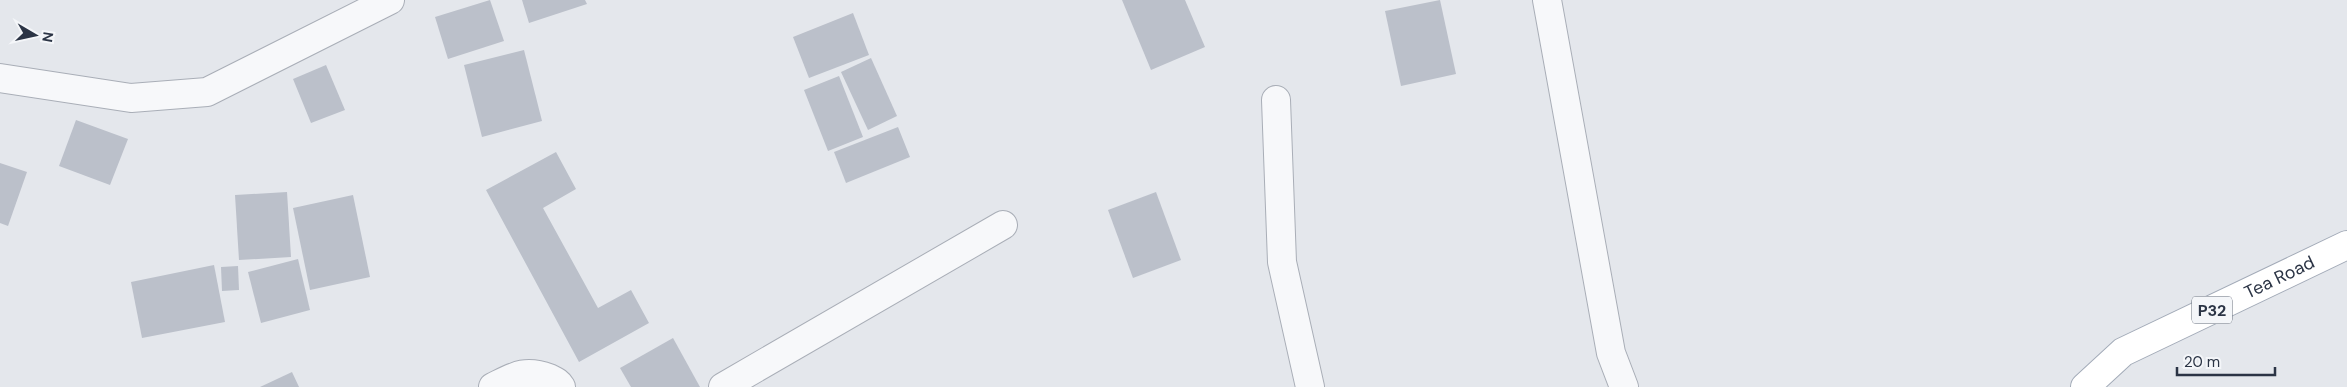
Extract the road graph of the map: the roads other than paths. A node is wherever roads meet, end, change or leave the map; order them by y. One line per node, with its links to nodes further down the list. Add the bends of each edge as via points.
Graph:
1 (390, 0): 3 (street, via 207,92 131,98)
2 (1547, 0): 11 (street, via 1611,353)
3 (0, 78)
4 (1276, 100): 10 (street, via 1282,262)
5 (1003, 225): 9 (street)
6 (2347, 245): 12 (main road, Tea Road / P32, via 2122,352)
7 (493, 387): 8 (street, via 511,378 533,373 558,382)
8 (562, 387)
9 (724, 387)
10 (1310, 387)
11 (1624, 387)
12 (2085, 387)

